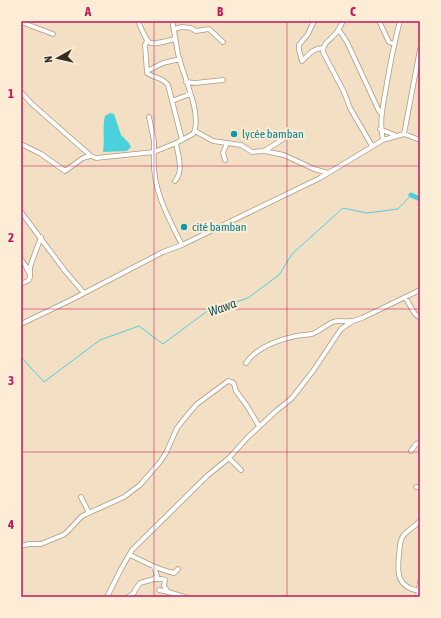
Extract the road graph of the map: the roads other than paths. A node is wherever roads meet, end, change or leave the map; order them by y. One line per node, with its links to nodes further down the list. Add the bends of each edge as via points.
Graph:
1 (138, 21): 12 (street)
2 (172, 21): 8 (street)
3 (314, 21): 15 (street, via 299,45 302,61 310,52)
4 (343, 21): 9 (street)
5 (379, 21): 14 (street, via 389,42)
6 (400, 21): 14 (street)
7 (21, 22): 10 (street)
8 (174, 30): 11 (street); 13 (street, via 182,27 196,31 209,30)
9 (338, 30): 15 (street); 24 (street, via 347,42)
10 (53, 34)
11 (175, 39): 12 (street, via 155,44); 17 (street)
12 (147, 41): 18 (street)
13 (223, 42)
14 (394, 44): 24 (street)
15 (323, 48): 37 (street, via 350,108)
16 (420, 49): 28 (street)
17 (180, 59): 18 (street, via 163,63); 20 (street)
18 (147, 71): 23 (street, via 148,75 165,81)
19 (222, 80): 20 (street)
20 (186, 82): 22 (street)
21 (21, 92): 40 (street)
22 (190, 94): 23 (street); 27 (street, via 196,122)
23 (172, 101): 31 (street)
24 (382, 114): 26 (street)
25 (149, 117): 38 (street)
26 (380, 129): 29 (street); 32 (street)
27 (195, 131): 31 (street); 35 (street, via 213,141)
28 (404, 134): 29 (street); 33 (street)
29 (398, 136): 32 (street)
30 (285, 138): 39 (street)
31 (182, 140): 34 (street)
32 (383, 140): 37 (street)
33 (420, 140)
34 (176, 143): 38 (street); 43 (street, via 180,167)
35 (227, 143): 39 (street, via 243,146 252,152); 41 (street)
36 (21, 144): 40 (street, via 65,171 83,158)
37 (372, 146): 42 (street)
38 (154, 152): 40 (street, via 96,158); 46 (street, via 153,165 161,202)
39 (264, 152): 42 (street, via 284,155)
40 (91, 156)
41 (225, 160)
42 (328, 173): 46 (street)
43 (175, 181)
44 (21, 212): 45 (street)
45 (40, 237): 48 (street, via 30,266); 51 (street)
46 (182, 245): 51 (street, via 158,254)
47 (21, 259): 48 (street)
48 (30, 278): 49 (street)
49 (21, 284)
50 (420, 290): 52 (street)
51 (84, 293): 55 (street)
52 (405, 296): 53 (street); 54 (street)
53 (420, 318)
54 (353, 321): 56 (street, via 334,321 312,334 278,341 251,355); 57 (street, via 341,329 292,398)
55 (21, 324)
56 (246, 363)
57 (260, 426): 60 (street); 63 (street, via 234,384 228,381 188,413 177,428 166,453 144,481 124,497)
58 (420, 443): 59 (street)
59 (411, 451)
60 (229, 458): 61 (street); 66 (street, via 207,476 132,550)
61 (241, 470)
62 (81, 497): 63 (street)
63 (89, 513): 65 (street, via 78,519 67,532 48,542)
64 (420, 521): 73 (street, via 403,536 397,569 402,583)
65 (21, 546)
66 (130, 555): 67 (street); 74 (street)
67 (154, 567): 68 (street, via 174,573); 69 (street, via 157,576)
68 (178, 569)
69 (154, 580): 72 (street, via 165,580 164,586); 75 (street, via 140,583)
70 (420, 581): 73 (street)
71 (159, 590): 72 (street)
72 (168, 592): 76 (street)
73 (419, 595)
74 (109, 596)
75 (128, 597)
76 (185, 597)

